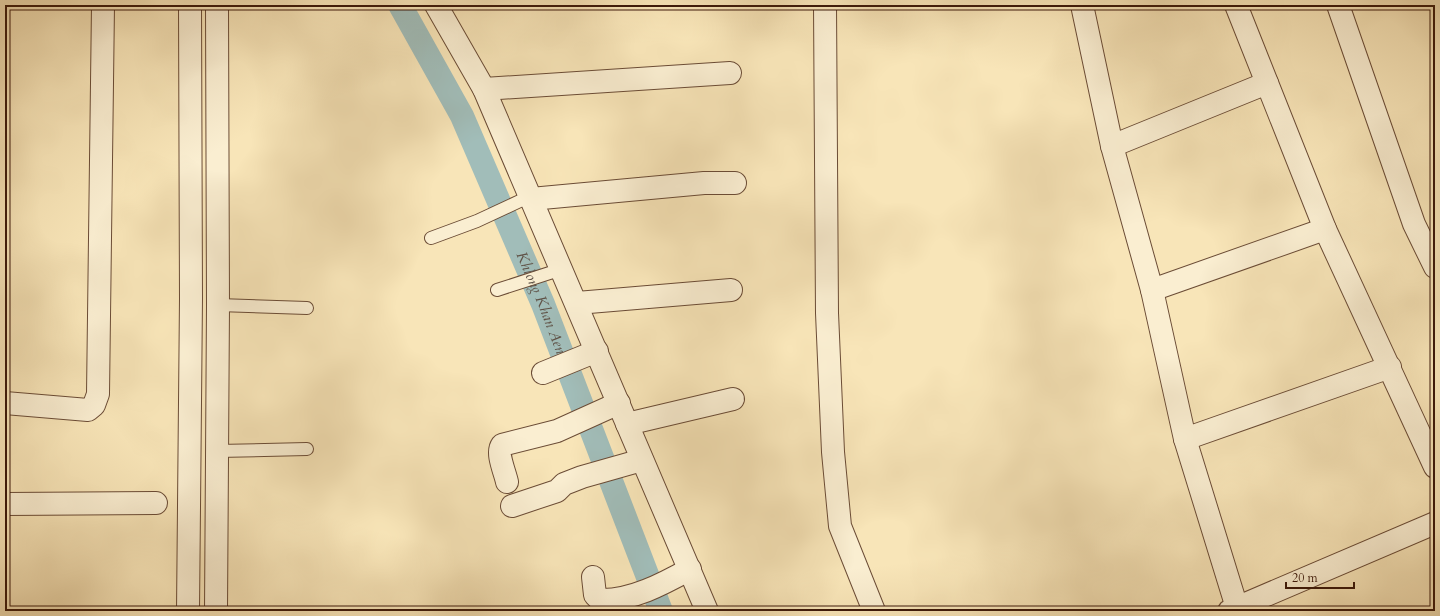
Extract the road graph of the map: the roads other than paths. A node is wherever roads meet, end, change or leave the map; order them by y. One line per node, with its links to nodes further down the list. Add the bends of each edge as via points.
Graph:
1 (103, 5): 29 (street, via 98,394 94,405 88,410)
2 (190, 5): 45 (street)
3 (217, 5): 23 (street)
4 (436, 5): 11 (street)
5 (825, 5): 48 (street, via 827,313 833,452 840,526)
6 (1082, 5): 12 (street)
7 (1236, 5): 10 (street)
8 (1338, 5): 17 (street, via 1414,224)
9 (730, 73): 11 (street)
10 (1267, 83): 12 (street); 15 (street)
11 (484, 89): 14 (street)
12 (1112, 146): 21 (street)
13 (735, 183): 14 (street, via 704,183)
14 (527, 199): 16 (lane); 18 (street)
15 (1325, 229): 21 (street); 26 (street)
16 (431, 238)
17 (1435, 267)
18 (557, 270): 19 (lane); 22 (street)
19 (502, 288)
20 (731, 290): 22 (street)
21 (1152, 290): 32 (street)
22 (576, 303): 25 (street)
23 (218, 305): 24 (lane); 34 (street)
24 (307, 308)
25 (588, 354): 27 (street); 30 (street)
26 (1390, 367): 32 (street); 36 (street)
27 (542, 372)
28 (733, 399): 31 (street)
29 (5, 403)
30 (619, 403): 31 (street); 37 (street, via 557,431 502,445 500,454)
31 (627, 424): 35 (street)
32 (1185, 439): 44 (street)
33 (307, 450): 34 (lane)
34 (217, 451): 46 (street)
35 (642, 460): 40 (street, via 582,477 564,484 557,490); 42 (street)
36 (1435, 467)
37 (507, 482)
38 (156, 503): 39 (street)
39 (5, 504)
40 (512, 506)
41 (1435, 523): 44 (street)
42 (690, 569): 43 (street, via 669,581 623,598 600,600 594,593); 47 (street)
43 (593, 577)
44 (1235, 610)
45 (188, 611)
46 (216, 611)
47 (707, 611)
48 (874, 611)

